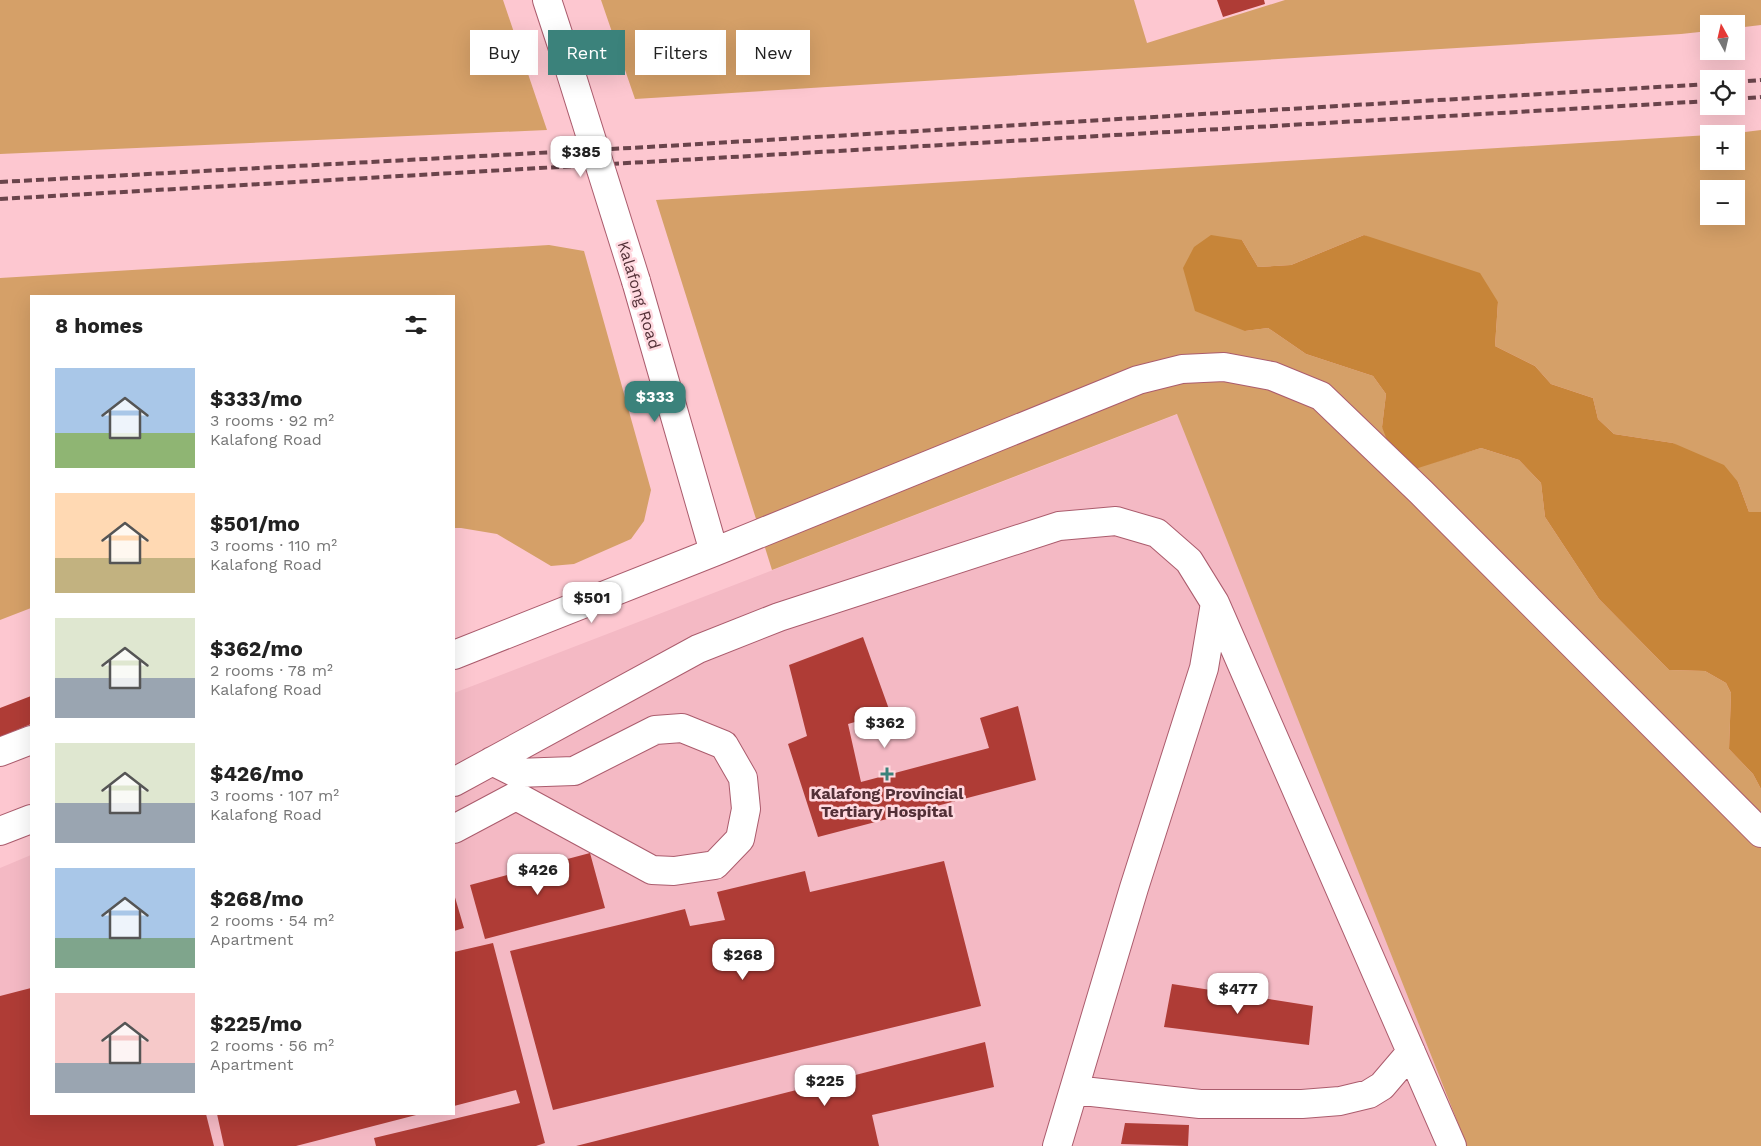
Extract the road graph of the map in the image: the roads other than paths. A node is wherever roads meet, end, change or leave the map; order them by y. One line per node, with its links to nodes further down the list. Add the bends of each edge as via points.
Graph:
1 (547, 0): 2 (street, Kalafong Road, bridge, via 636,282)
2 (714, 552): 4 (street); 13 (street, via 1138,380 1182,369 1224,367 1272,376 1321,396)
3 (1215, 603): 7 (street, via 1189,561 1157,533 1116,521 1058,526 779,617 698,649); 14 (street); 15 (street, via 1204,668)
4 (455, 655)
5 (30, 740): 6 (street)
6 (0, 752)
7 (492, 761): 8 (street); 9 (street)
8 (455, 781)
9 (516, 785): 9 (street, via 574,771 655,730 682,728 724,745 743,778 746,809 740,839 715,865 674,871 652,870); 11 (street)
10 (30, 820): 12 (street)
11 (455, 828)
12 (0, 831)
13 (1761, 833)
14 (1411, 1052): 15 (street, via 1382,1086 1369,1094 1340,1101 1200,1104); 17 (street)
15 (1074, 1090): 16 (street)
16 (1057, 1146)
17 (1452, 1146)

